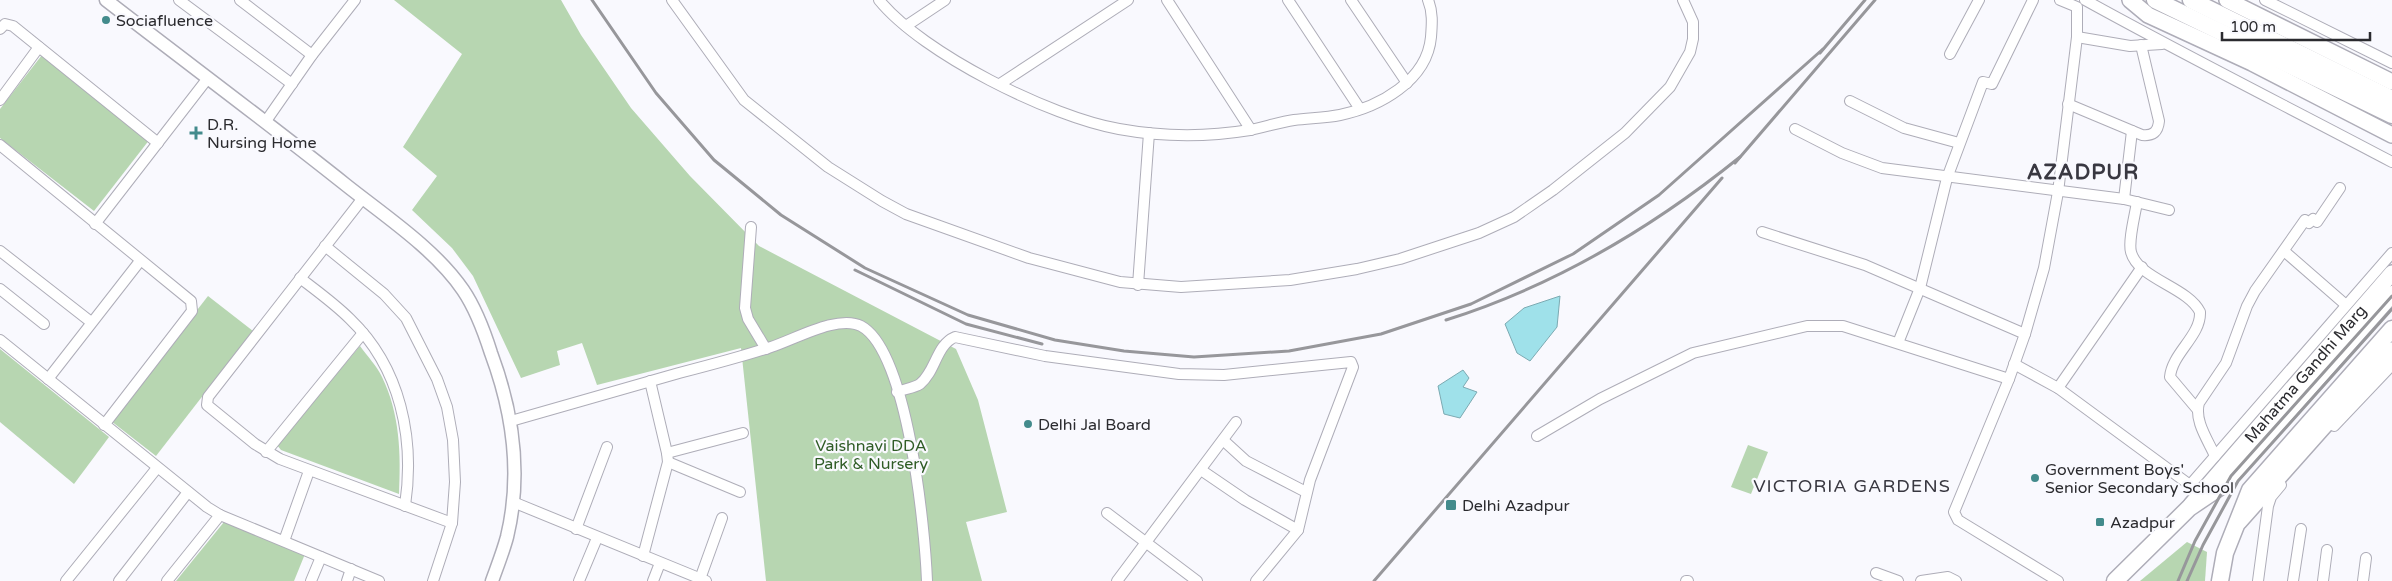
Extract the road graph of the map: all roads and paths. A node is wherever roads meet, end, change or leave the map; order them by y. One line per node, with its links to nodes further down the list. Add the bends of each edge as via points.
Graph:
1 (107, 0): 32 (street)
2 (179, 0): 35 (street)
3 (240, 0): 30 (street)
4 (355, 0): 30 (street)
5 (672, 0): 71 (street, via 744,100 841,176 906,214 1029,258)
6 (879, 0): 23 (street)
7 (945, 0): 23 (street)
8 (1128, 0): 36 (street)
9 (1167, 0): 45 (street)
10 (1288, 0): 41 (street)
11 (1351, 0): 34 (street)
12 (1428, 0): 34 (street, via 1433,22 1428,52 1422,66)
13 (1683, 0): 71 (street, via 1693,22 1693,39 1683,66 1670,87 1625,133 1514,217 1479,233 1400,259 1357,269 1290,280 1181,287)
14 (1979, 0): 29 (street)
15 (2033, 0): 50 (street, via 1992,84 1983,82)
16 (2060, 0): 25 (street, via 2077,7)
17 (2085, 0): 26 (street)
18 (2130, 0): 48 (main road, via 2148,15 2252,63)
19 (2155, 0): 42 (main road)
20 (2190, 0): 37 (main road)
21 (2227, 0): 33 (main road)
22 (2266, 0): 31 (street)
23 (906, 26): 36 (street, via 951,58)
24 (0, 29): 28 (street, via 10,24)
25 (2076, 37): 27 (street); 40 (street)
26 (2164, 44): 27 (street); 52 (street)
27 (2141, 45): 46 (street, via 2156,105 2158,130 2148,136)
28 (40, 48): 38 (street); 49 (street)
29 (1950, 54)
30 (312, 55): 35 (street)
31 (2392, 63)
32 (208, 78): 43 (street); 49 (street)
33 (2392, 82)
34 (1407, 83): 41 (street)
35 (292, 84): 43 (street)
36 (1000, 84): 47 (street, via 1072,118)
37 (2392, 99)
38 (0, 100)
39 (1850, 101): 50 (street, via 1904,128)
40 (2068, 104): 46 (street); 55 (street)
41 (1360, 109): 45 (street)
42 (2392, 115)
43 (266, 121): 56 (street)
44 (1795, 129): 53 (street, via 1866,163)
45 (1251, 130): 47 (street, via 1210,135)
46 (2132, 131): 57 (street)
47 (1149, 133): 71 (street)
48 (2392, 136)
49 (158, 143): 60 (street)
50 (1959, 143): 53 (street)
51 (0, 145): 60 (street)
52 (2392, 162)
53 (1947, 178): 55 (street); 72 (street)
54 (2340, 188): 65 (street, via 2317,222 2312,219 2309,224 2305,220)
55 (2058, 192): 57 (street); 80 (street, via 2048,254)
56 (363, 198): 63 (street); 93 (street, via 434,257 463,290 483,330 504,387)
57 (2124, 199): 58 (street)
58 (2137, 202): 59 (street); 68 (street, via 2131,248)
59 (2169, 210)
60 (95, 224): 67 (street)
61 (751, 228): 83 (street, via 745,308)
62 (1762, 232): 72 (street, via 1842,256)
63 (325, 246): 70 (street); 117 (street, via 384,294 406,318 437,379 448,407 453,440 455,482)
64 (0, 251): 76 (street)
65 (2284, 251): 75 (street); 92 (street, via 2247,306 2228,358)
66 (2392, 253): 75 (street)
67 (140, 261): 76 (street); 95 (street, via 189,298 193,306)
68 (2142, 267): 90 (street); 92 (street, via 2193,302 2200,312 2198,323 2172,366 2170,377)
69 (2392, 273): 106 (main road, Mahatma Gandhi Marg)
70 (300, 278): 79 (street); 100 (street, via 207,401 211,409)
71 (1138, 285)
72 (1920, 288): 80 (street); 82 (street)
73 (0, 289): 77 (street)
74 (2392, 294): 112 (main road, via 2223,485)
75 (2346, 305): 101 (street)
76 (92, 322): 87 (street)
77 (44, 324)
78 (2392, 328): 116 (main road, via 2268,467 2250,490)
79 (363, 333): 100 (street); 111 (street, via 381,358 403,409 408,441)
80 (2025, 334): 85 (street)
81 (0, 340): 87 (street)
82 (1898, 343): 88 (street); 97 (street, via 1843,326 1820,325 1704,350 1642,377)
83 (766, 349): 89 (street); 91 (street, via 828,326 852,323 874,336)
84 (2392, 350): 116 (main road)
85 (2014, 364): 88 (street); 90 (street)
86 (2392, 365): 152 (street, via 2271,497)
87 (48, 379): 95 (street)
88 (2008, 379): 149 (street, via 1954,512 1958,520)
89 (650, 381): 93 (street); 102 (street)
90 (2058, 388): 106 (street)
91 (897, 392): 109 (street, via 921,383 945,344 956,337 1045,356 1179,374 1224,375 1351,362 1352,367); 142 (street, via 918,486)
92 (2198, 409): 101 (street, via 2202,431)
93 (511, 421): 110 (street)
94 (1236, 422): 98 (street)
95 (104, 425): 103 (street)
96 (743, 433): 102 (street)
97 (1537, 436)
98 (1223, 440): 104 (street); 109 (street, via 1246,461)
99 (607, 446): 118 (street)
100 (266, 452): 105 (street)
101 (2215, 456): 106 (street)
102 (668, 457): 108 (street); 125 (street)
103 (157, 468): 107 (street); 132 (street)
104 (1201, 470): 120 (street); 123 (street)
105 (309, 471): 111 (street); 122 (street)
106 (2195, 489): 112 (main road, Mahatma Gandhi Marg)
107 (188, 492): 114 (street); 133 (street)
108 (740, 492)
109 (1306, 492): 120 (street)
110 (512, 502): 118 (street); 139 (street, via 507,538)
111 (406, 506): 117 (street)
112 (2189, 508): 150 (main road, Mahatma Gandhi Marg)
113 (1107, 513): 123 (street)
114 (220, 514): 122 (street); 134 (street)
115 (722, 518): 131 (street)
116 (2239, 522): 151 (main road, via 2225,553)
117 (452, 523): 138 (street)
118 (576, 529): 121 (street)
119 (2301, 529): 153 (street)
120 (1298, 530): 145 (street)
121 (597, 538): 125 (street); 140 (street)
122 (284, 541): 126 (street)
123 (1145, 542): 143 (street); 144 (street)
124 (2328, 550): 154 (street)
125 (643, 556): 128 (street)
126 (322, 557): 129 (street); 135 (street)
127 (2366, 558): 155 (street)
128 (660, 563): 131 (street); 141 (street)
129 (351, 570): 136 (street); 137 (street)
130 (1876, 573): 146 (street)
131 (703, 580)
132 (66, 581)
133 (119, 581)
134 (166, 581)
135 (312, 581)
136 (347, 581)
137 (379, 581)
138 (433, 581)
139 (492, 581)
140 (579, 581)
141 (653, 581)
142 (927, 581)
143 (1117, 581)
144 (1197, 581)
145 (1256, 581)
146 (1898, 581)
147 (1921, 581): 148 (street, via 1948,577)
148 (1956, 581)
149 (2058, 581)
150 (2115, 581)
151 (2220, 581)
152 (2258, 581)
153 (2293, 581)
154 (2323, 581)
155 (2363, 581)

